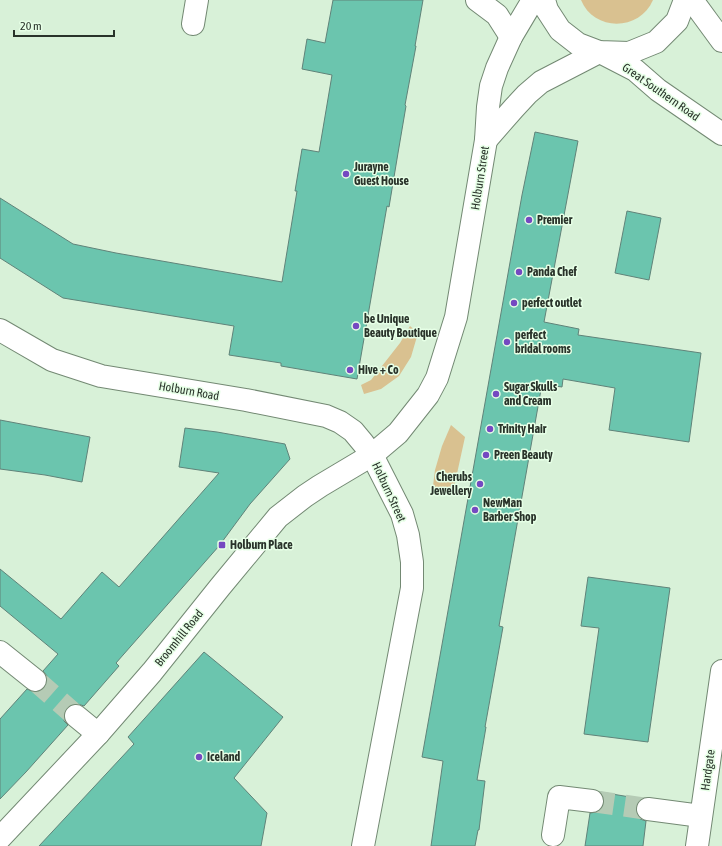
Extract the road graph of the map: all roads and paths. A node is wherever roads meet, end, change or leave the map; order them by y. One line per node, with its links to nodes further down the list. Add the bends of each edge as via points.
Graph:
1 (197, 0): 7 (street)
2 (477, 0): 8 (street, via 497,15)
3 (534, 0): 8 (street, Holburn Street)
4 (544, 0): 10 (street, via 547,10 560,30 578,44)
5 (685, 0): 10 (street, via 677,21 656,42 628,53)
6 (692, 0): 9 (street)
7 (193, 24)
8 (510, 37): 12 (street, Holburn Street, via 491,86)
9 (722, 41)
10 (599, 52): 11 (street, Great Southern Road, via 635,70 658,90); 12 (street, Holburn Street, via 541,82)
11 (722, 134)
12 (486, 140): 14 (street, Holburn Street, via 456,317 437,378 428,395 398,433)
13 (0, 330): 14 (street, Holburn Road, via 52,360 101,376 326,416 353,432)
14 (372, 455): 19 (street, Broomhill Road, via 320,486 278,517); 25 (street, Holburn Street, via 402,514 412,562 412,588)
15 (0, 652): 17 (street)
16 (722, 670): 22 (street, Hardgate)
17 (35, 680)
18 (76, 716): 19 (street)
19 (98, 734): 24 (street, Broomhill Road)
20 (592, 801): 23 (street, via 559,797)
21 (648, 809): 22 (street)
22 (701, 816): 26 (street, Hardgate)
23 (553, 835)
24 (0, 838)
25 (364, 846)
26 (697, 846)

